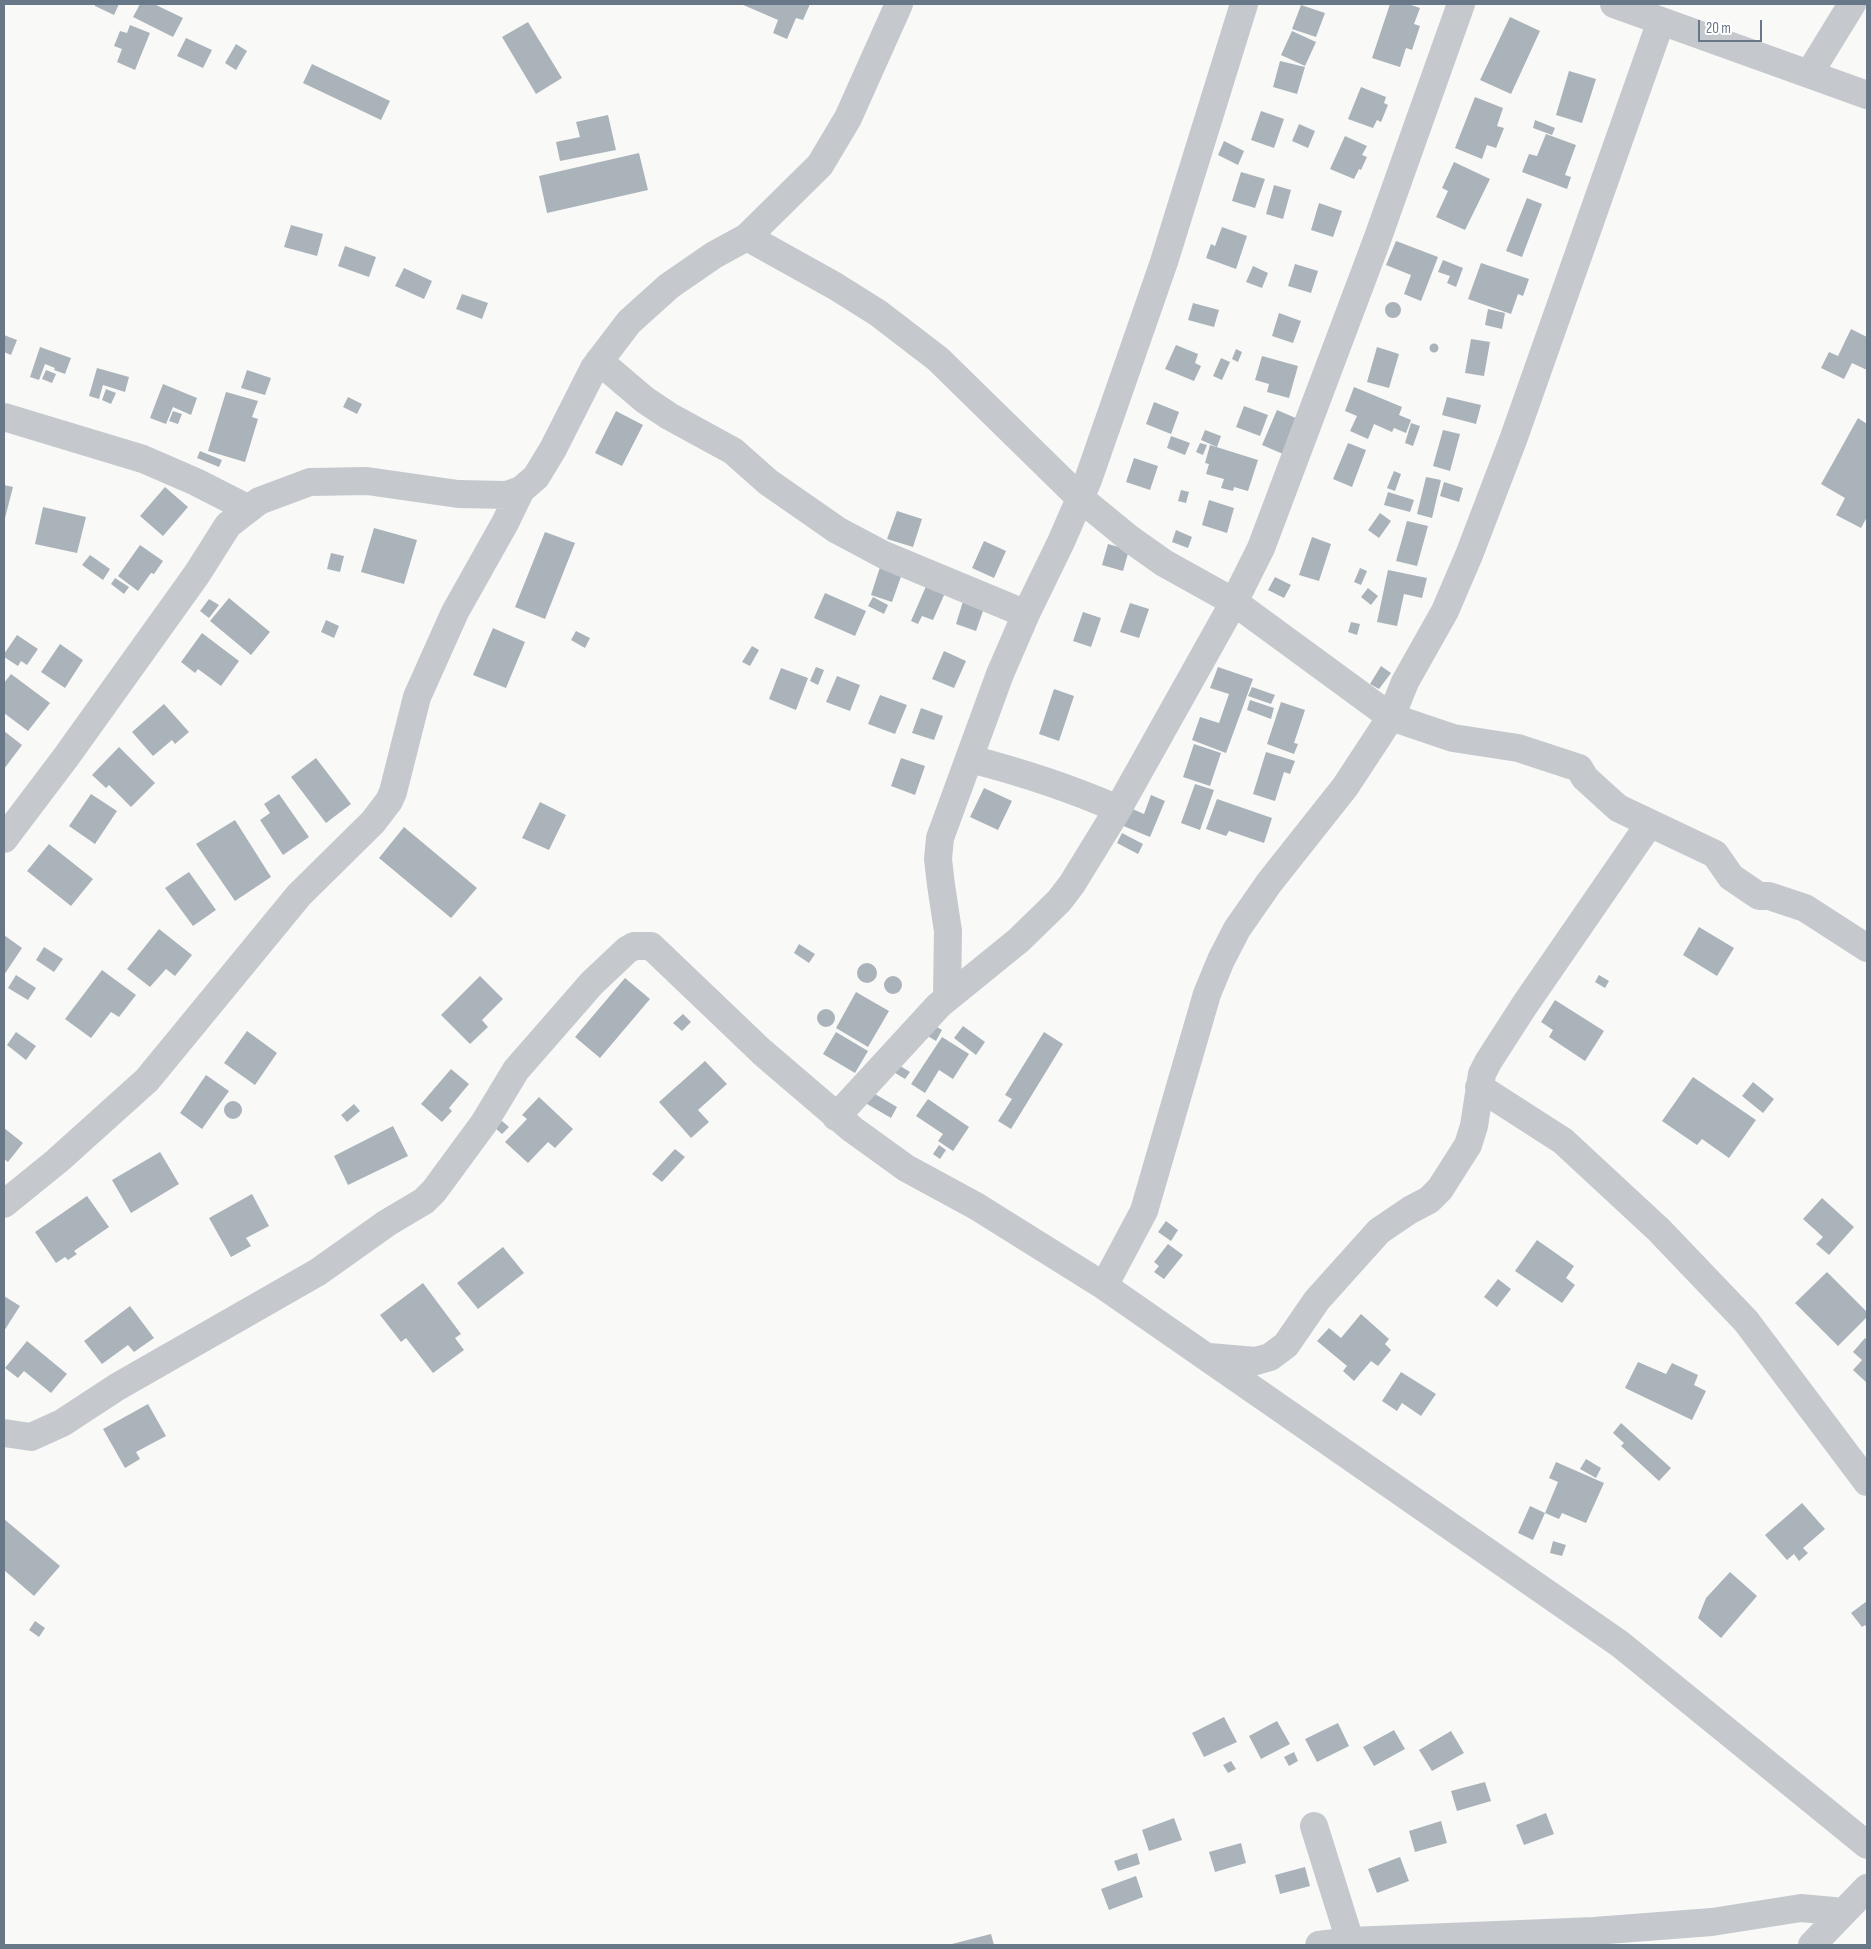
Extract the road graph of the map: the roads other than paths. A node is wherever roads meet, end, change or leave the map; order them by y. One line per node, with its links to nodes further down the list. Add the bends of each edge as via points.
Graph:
1 (899, 4): 9 (street, via 848,118 820,165)
2 (1244, 4): 13 (street, via 1164,262)
3 (1461, 4): 15 (street, via 1377,240 1261,548)
4 (1614, 4): 6 (street)
5 (1852, 4): 7 (street)
6 (1661, 21): 7 (street); 17 (street, via 1517,430 1445,611 1404,682)
7 (1809, 74): 8 (street)
8 (1867, 95)
9 (747, 237): 10 (street, via 669,286 629,322); 13 (street, via 836,286 938,359)
10 (599, 361): 12 (street, via 553,449 536,476); 16 (street, via 669,416 733,451 768,482 832,527 884,555)
11 (4, 418): 14 (street, via 142,460)
12 (521, 490): 14 (street, via 506,495 458,494 367,481 310,482 259,501); 26 (street, via 466,588 422,685 393,792 384,810 299,895 147,1080)
13 (1080, 498): 15 (street, via 1164,563); 16 (street)
14 (249, 509): 21 (street, via 228,525 197,574)
15 (1234, 602): 17 (street); 19 (street)
16 (1026, 614): 18 (street, via 1000,674)
17 (1391, 718): 20 (street, via 1453,738 1518,748 1579,768 1585,778 1618,808); 27 (street, via 1345,787 1258,899 1221,960 1207,994 1144,1212)
18 (970, 759): 19 (street, via 1038,778); 23 (street, via 940,838 938,859 948,931)
19 (1118, 809): 23 (street, via 1059,901 1019,940)
20 (1650, 823): 22 (street, via 1715,854 1731,877 1759,896 1805,908); 24 (street, via 1524,1006 1488,1062)
21 (4, 839)
22 (1867, 948)
23 (947, 997): 25 (street)
24 (1479, 1087): 28 (street, via 1468,1145 1440,1189 1369,1241 1317,1300 1282,1349 1256,1361); 30 (street, via 1564,1141 1659,1230 1746,1321)
25 (836, 1117): 27 (street, via 906,1168 976,1206); 29 (street, via 651,946 634,946 592,983 516,1070 484,1123 424,1201 387,1222 318,1272 117,1387 62,1423 31,1437)
26 (4, 1204)
27 (1104, 1286): 28 (street)
28 (1208, 1357): 32 (street, via 1620,1644)
29 (4, 1433)
30 (1867, 1482)
31 (1314, 1826): 35 (street)
32 (1867, 1844)
33 (1867, 1888): 34 (street)
34 (1844, 1912): 35 (street, via 1801,1908 1712,1922); 37 (street)
35 (1350, 1943): 36 (street)
36 (1319, 1945)
37 (1812, 1945)

